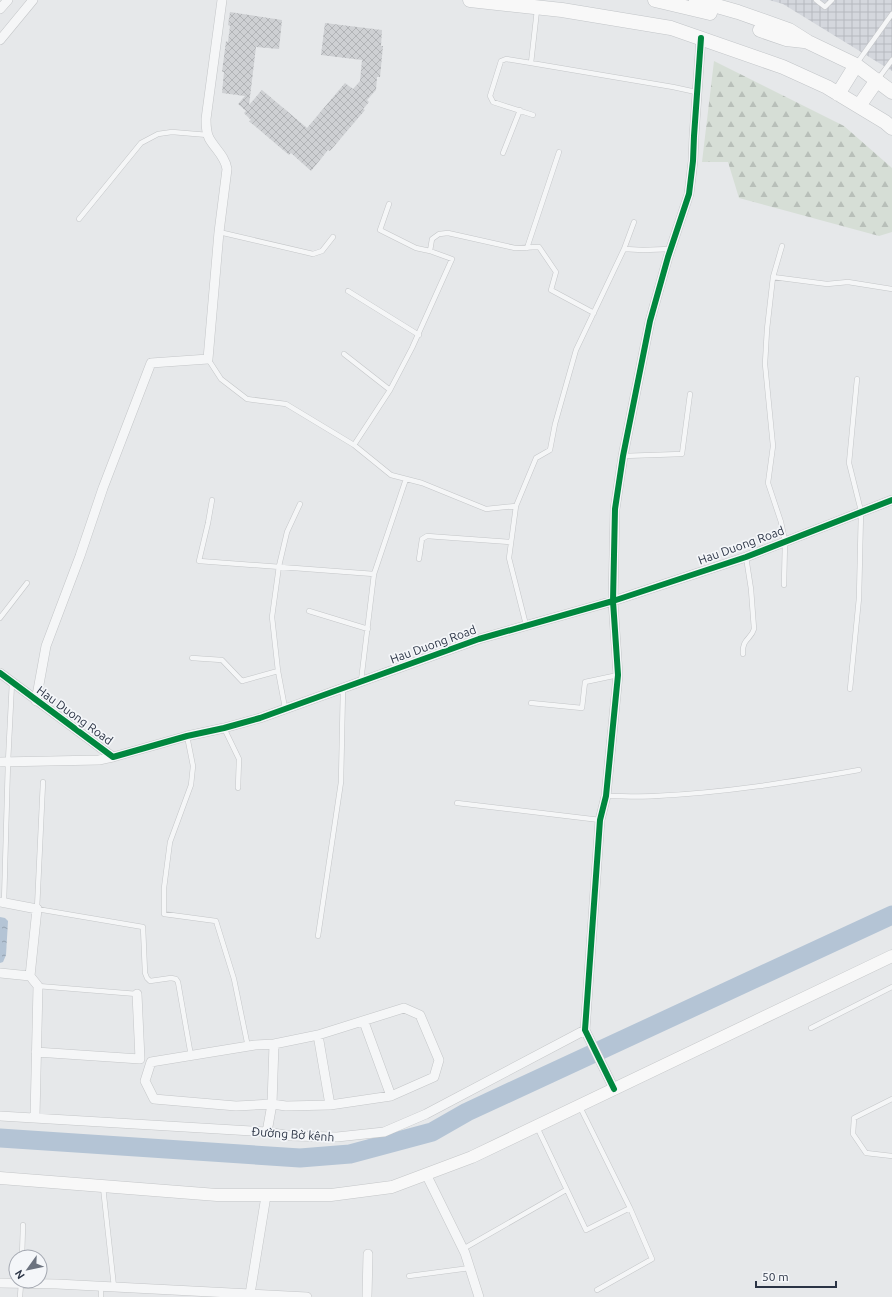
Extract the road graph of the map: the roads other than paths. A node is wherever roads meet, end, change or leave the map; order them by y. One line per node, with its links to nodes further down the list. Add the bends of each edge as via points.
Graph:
1 (8, 0): 10 (street)
2 (33, 0): 13 (street)
3 (222, 0): 26 (street, via 206,119)
4 (470, 0): 9 (main road)
5 (656, 0): 14 (main road, via 701,11 786,39)
6 (696, 0): 14 (main road, via 789,30)
7 (816, 0): 8 (lane, via 825,7)
8 (832, 0)
9 (537, 8): 12 (main road, via 671,28); 16 (lane)
10 (0, 9)
11 (892, 14): 17 (lane)
12 (701, 38): 19 (street); 21 (main road, via 783,67)
13 (0, 40)
14 (808, 42): 17 (main road)
15 (892, 60): 18 (lane)
16 (531, 63): 19 (lane); 23 (lane, via 506,59 501,61 490,96 493,102)
17 (856, 65): 18 (main road); 21 (main road)
18 (877, 80): 20 (main road); 22 (main road)
19 (696, 92): 37 (street, via 689,194)
20 (892, 92)
21 (838, 94): 22 (main road)
22 (859, 106): 25 (main road)
23 (520, 110): 24 (lane); 28 (lane)
24 (533, 115)
25 (892, 128)
26 (208, 135): 30 (lane, via 172,132 158,134 141,143); 32 (street, via 226,162 227,169)
27 (559, 152): 35 (lane)
28 (503, 153)
29 (389, 204): 38 (lane, via 380,230)
30 (79, 219)
31 (634, 222): 36 (lane)
32 (219, 232): 33 (lane, via 313,254 322,251); 45 (street)
33 (333, 237)
34 (782, 246): 39 (lane)
35 (527, 248): 38 (lane, via 515,248 448,233 439,234 432,239); 42 (lane, via 539,247 556,272 551,290)
36 (624, 249): 37 (lane); 42 (lane)
37 (671, 249): 50 (street, via 650,321)
38 (430, 252): 43 (lane, via 452,259)
39 (773, 277): 40 (lane, via 827,284 848,282); 57 (lane, via 765,364 773,446 768,483)
40 (892, 289)
41 (348, 291): 43 (lane)
42 (594, 313): 55 (lane, via 576,350 550,450 536,458)
43 (419, 334): 47 (lane)
44 (344, 354): 47 (lane)
45 (208, 359): 49 (lane, via 221,379 247,398 286,404); 79 (street, via 151,363 46,646)
46 (857, 379): 56 (lane, via 849,462)
47 (390, 390): 49 (lane)
48 (690, 394): 50 (lane, via 682,454)
49 (354, 445): 51 (lane, via 391,475)
50 (623, 456): 65 (street, via 615,509)
51 (406, 479): 55 (lane, via 486,509); 62 (lane)
52 (212, 500): 61 (lane, via 199,561)
53 (892, 500): 56 (street, Hau Duong Road)
54 (300, 504): 61 (lane, via 288,532)
55 (516, 506): 58 (lane)
56 (861, 511): 57 (street, Hau Duong Road); 78 (lane, via 859,598)
57 (785, 541): 59 (street, Hau Duong Road); 64 (lane)
58 (511, 542): 60 (lane, via 428,536 422,539); 68 (lane, via 509,558)
59 (746, 557): 65 (street, Hau Duong Road); 70 (lane, via 754,629 744,644)
60 (419, 559)
61 (279, 566): 62 (lane); 72 (lane, via 272,618)
62 (374, 574): 69 (lane)
63 (27, 583): 67 (lane)
64 (784, 585)
65 (613, 601): 68 (street, Hau Duong Road); 74 (street)
66 (309, 611): 69 (lane)
67 (0, 618)
68 (526, 625): 76 (street, Hau Duong Road, via 479,638)
69 (368, 629): 76 (lane)
70 (743, 654)
71 (192, 658): 72 (lane, via 222,660 242,681)
72 (278, 671): 81 (lane)
73 (0, 673): 75 (street, Hau Duong Road)
74 (618, 675): 80 (lane, via 585,682 582,708); 89 (street)
75 (12, 682): 79 (street, Hau Duong Road); 85 (lane)
76 (361, 682): 77 (street, Hau Duong Road)
77 (343, 688): 81 (street, Hau Duong Road); 94 (lane, via 341,782)
78 (850, 689)
79 (36, 700): 84 (street, Hau Duong Road)
80 (531, 702)
81 (286, 708): 82 (street, Hau Duong Road)
82 (224, 728): 83 (street, Hau Duong Road); 88 (lane, via 239,759)
83 (187, 736): 84 (street, Hau Duong Road); 106 (lane, via 193,766 190,785 170,842 164,888 164,914 216,921 234,979)
84 (113, 757): 85 (street, via 100,760)
85 (4, 762): 92 (lane)
86 (859, 770): 89 (lane, via 787,783 702,793)
87 (43, 782): 93 (lane)
88 (238, 788)
89 (606, 796): 91 (street)
90 (457, 803): 91 (lane)
91 (600, 820): 103 (street)
92 (2, 903): 93 (street)
93 (37, 909): 97 (street); 108 (lane, via 143,927 145,973 150,981 171,978 178,982)
94 (318, 936)
95 (892, 956): 109 (street)
96 (0, 973): 97 (street)
97 (30, 976): 98 (street)
98 (38, 986): 100 (lane); 107 (street)
99 (892, 987): 102 (lane)
100 (137, 994): 107 (street, via 140,1059)
101 (364, 1022): 104 (street); 110 (street); 110 (street, via 404,1008 420,1015 439,1060 434,1077)
102 (811, 1028)
103 (585, 1030): 109 (street); 118 (street, Đường Bờ kênh, via 426,1114 384,1132 337,1137 291,1136)
104 (318, 1035): 105 (street); 113 (street)
105 (274, 1044): 106 (street); 112 (street)
106 (248, 1047): 108 (street)
107 (36, 1052): 116 (street)
108 (191, 1056): 112 (street, via 150,1062 145,1081 154,1099 236,1106)
109 (614, 1089): 114 (street)
110 (391, 1096): 113 (street)
111 (892, 1099): 119 (lane, via 854,1118 853,1134 866,1153)
112 (272, 1104): 113 (street); 118 (street)
113 (330, 1106)
114 (580, 1106): 117 (street); 125 (lane)
115 (0, 1116): 116 (street, Đường Bờ kênh)
116 (35, 1117): 118 (street, Đường Bờ kênh)
117 (537, 1126): 120 (street, via 472,1157); 123 (lane)
118 (266, 1132)
119 (892, 1156)
120 (426, 1174): 124 (street, via 392,1187 331,1195); 128 (street)
121 (0, 1178): 122 (street)
122 (103, 1186): 124 (street, via 217,1195); 134 (lane)
123 (566, 1190): 125 (lane, via 586,1230); 128 (lane)
124 (266, 1196): 137 (street)
125 (630, 1208): 135 (lane, via 652,1259)
126 (23, 1225): 127 (lane)
127 (22, 1249)
128 (463, 1249): 130 (street)
129 (368, 1254): 140 (street)
130 (470, 1268): 131 (lane); 141 (street)
131 (409, 1276)
132 (48, 1283): 133 (street)
133 (101, 1286): 134 (street); 138 (lane)
134 (114, 1287): 136 (street)
135 (597, 1290)
136 (191, 1294): 137 (street)
137 (250, 1296): 139 (street)
138 (101, 1297)
139 (307, 1297)
140 (367, 1297)
141 (479, 1297)

